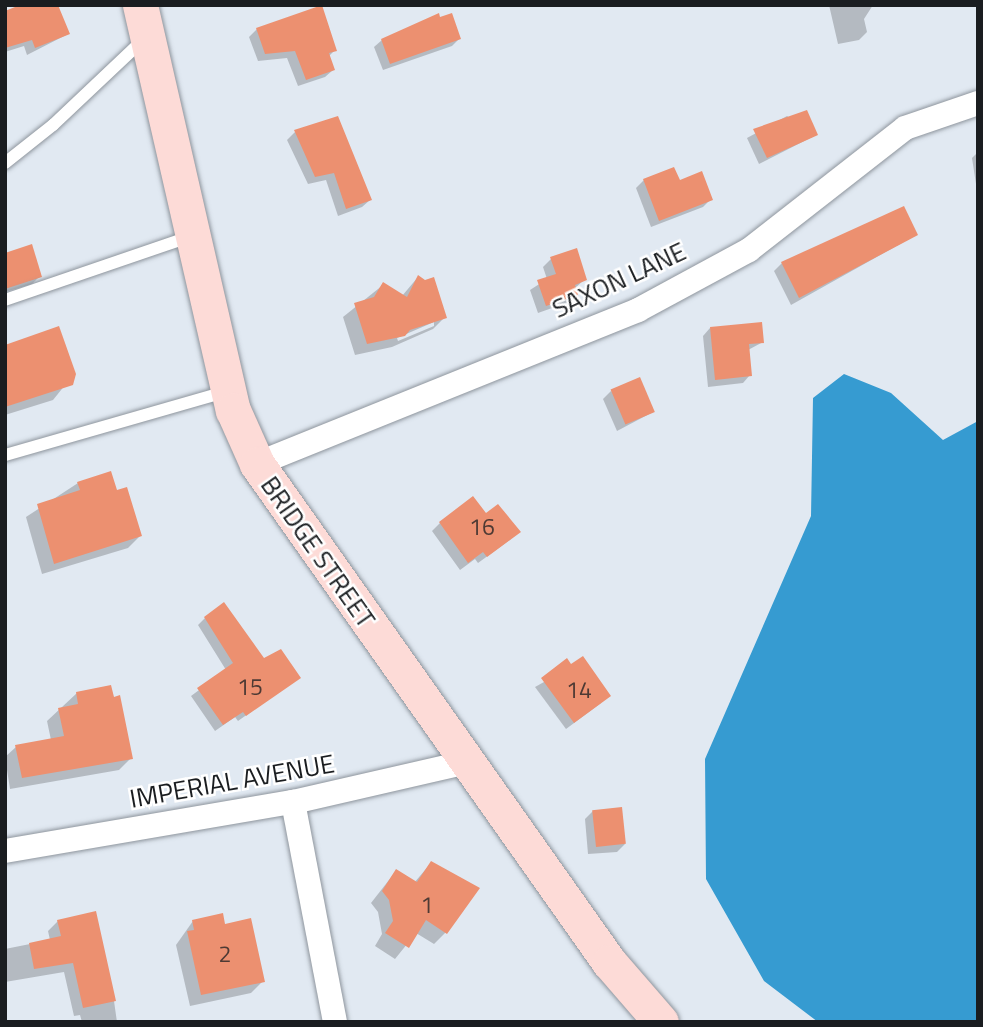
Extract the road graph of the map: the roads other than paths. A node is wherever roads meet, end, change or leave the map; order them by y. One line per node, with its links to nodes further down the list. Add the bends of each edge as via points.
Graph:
1 (143, 21): 3 (lane, via 82,100); 4 (main road, BRIDGE STREET)
2 (978, 103): 8 (street, SAXON LANE, via 905,128 749,250 638,310)
3 (5, 163)
4 (193, 236): 5 (lane); 6 (main road, BRIDGE STREET)
5 (5, 300)
6 (229, 390): 7 (lane); 8 (main road, BRIDGE STREET)
7 (5, 455)
8 (257, 464): 9 (main road, BRIDGE STREET)
9 (468, 762): 10 (street, IMPERIAL AVENUE); 13 (main road, BRIDGE STREET, via 609,962)
10 (293, 802): 11 (street, IMPERIAL AVENUE); 12 (street)
11 (5, 851)
12 (335, 1022)
13 (661, 1022)

